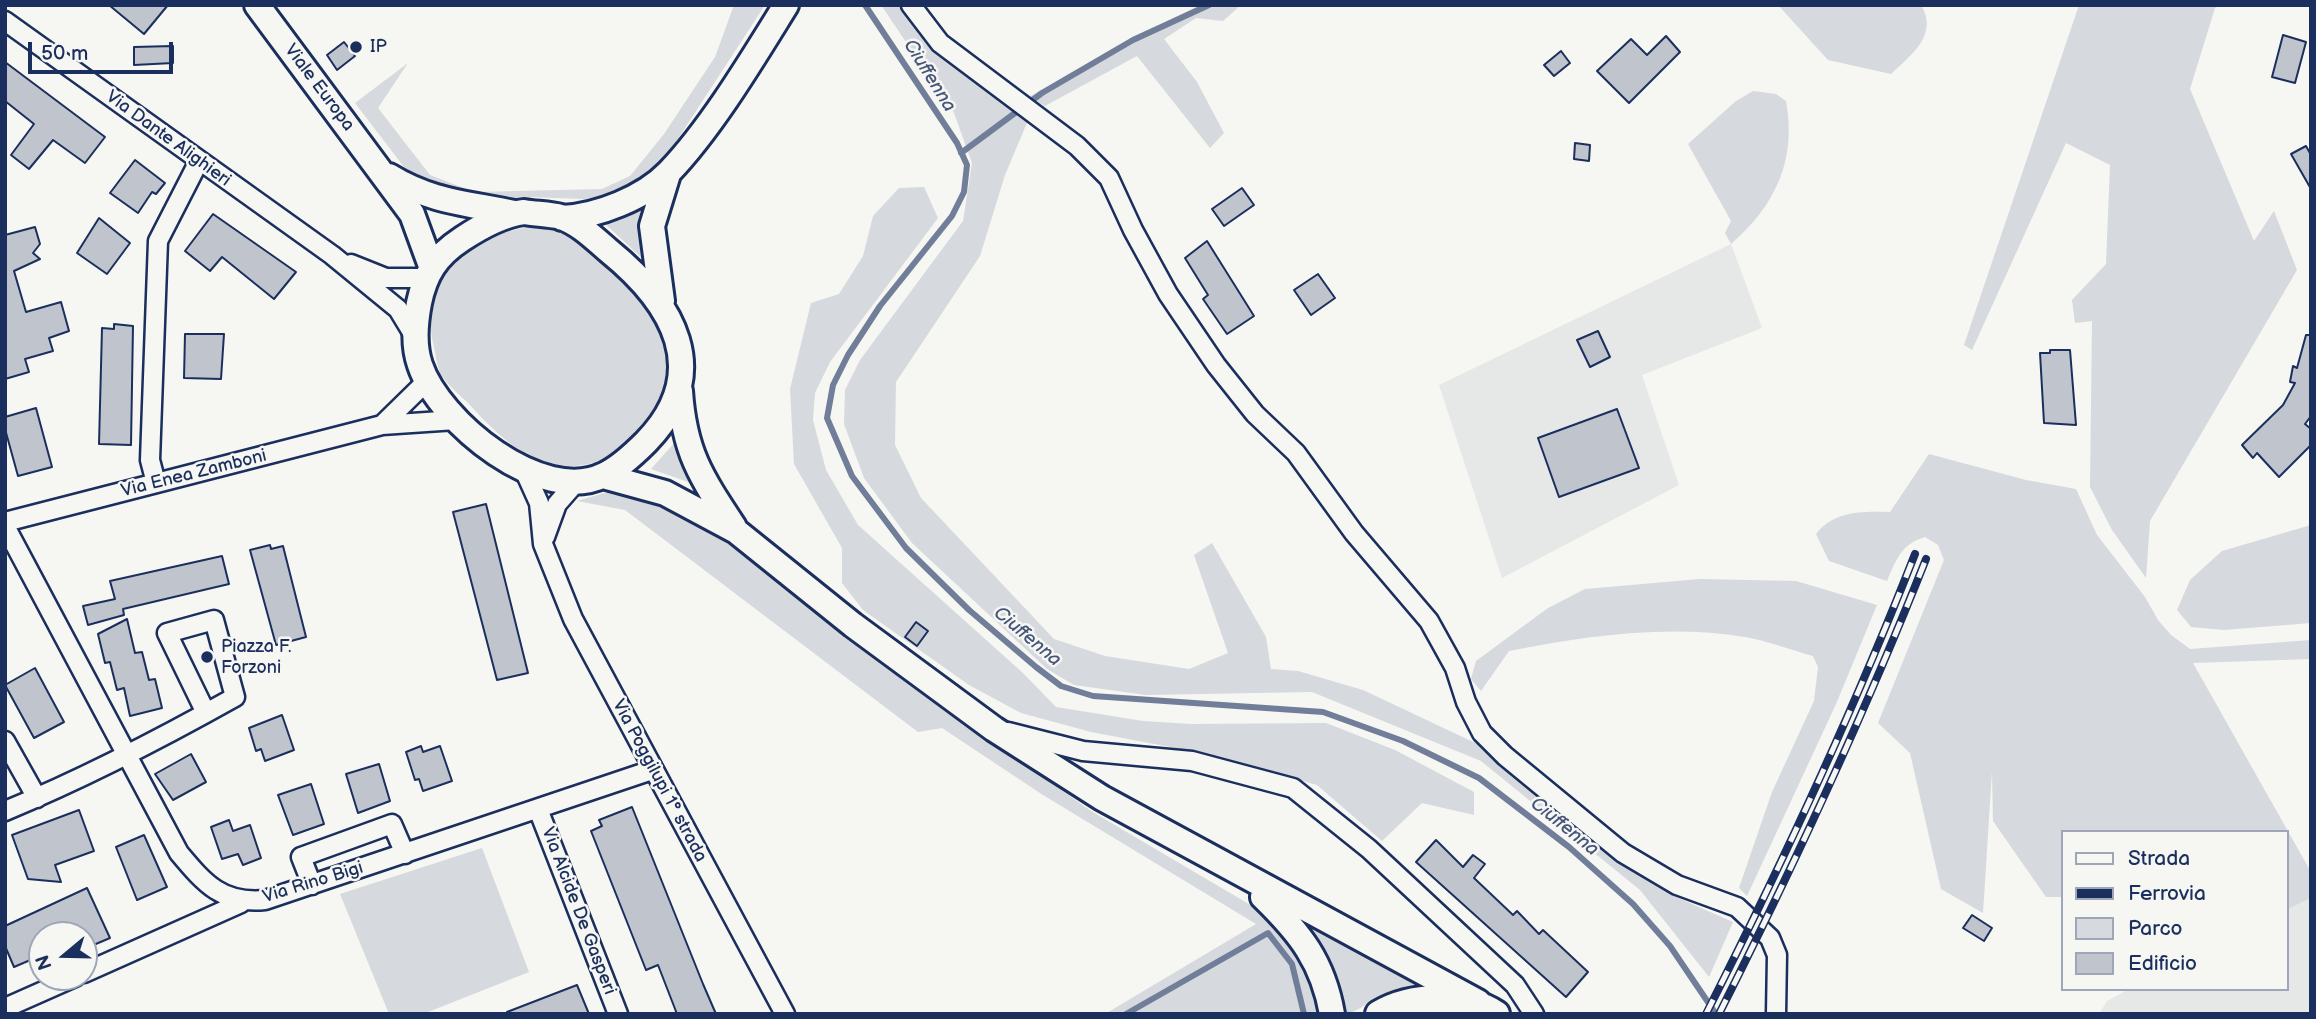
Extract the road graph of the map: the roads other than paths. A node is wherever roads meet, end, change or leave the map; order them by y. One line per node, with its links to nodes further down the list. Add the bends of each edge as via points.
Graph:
1 (257, 5): 6 (main road, Viale Europa)
2 (786, 5): 7 (main road)
3 (911, 5): 46 (street, via 940,43 1077,146 1109,178 1168,294 1216,365 1255,414 1296,453 1354,533 1429,621 1482,733 1623,853 1677,885 1737,907 1770,938 1777,955)
4 (5, 21): 5 (street, Via Dante Alighieri)
5 (199, 161): 10 (street, Via Dante Alighieri); 21 (street, via 158,241 150,460)
6 (381, 170): 8 (main road, Viale Europa, via 410,188 450,203); 11 (main road, Viale Europa, via 412,214)
7 (668, 174): 9 (main road, via 619,203); 12 (main road, via 652,226)
8 (514, 213): 9 (main road, Viale Europa); 11 (main road, via 474,232)
9 (562, 218): 12 (main road, via 632,269)
10 (332, 255): 11 (street, Via Dante Alighieri, via 386,278); 13 (street, Via Dante Alighieri, via 398,309)
11 (428, 272): 13 (main road)
12 (663, 305): 15 (main road, via 675,335)
13 (415, 337): 14 (main road)
14 (427, 381): 16 (main road); 17 (street, Via Enea Zamboni)
15 (680, 391): 19 (main road, via 653,435); 23 (main road, via 688,448)
16 (456, 420): 17 (street, Via Enea Zamboni); 18 (main road, via 495,454)
17 (382, 425): 21 (street, Via Enea Zamboni)
18 (525, 472): 20 (main road, via 556,481); 24 (street, Via Poggilupi 1° strada, via 539,503)
19 (603, 476): 20 (main road); 23 (main road, via 665,493)
20 (578, 480): 24 (street, via 557,504)
21 (156, 483): 22 (street, Via Enea Zamboni)
22 (5, 524): 28 (street, Via Rino Bigi)
23 (736, 531): 26 (main road)
24 (543, 544): 29 (street, Via Poggilupi 1° strada, via 573,619)
25 (206, 713): 25 (street, via 235,697 214,620 167,633); 28 (street)
26 (994, 729): 34 (main road, via 1102,798); 45 (street, via 1083,751 1192,761 1293,788 1369,849 1496,967)
27 (5, 741): 30 (street)
28 (127, 756): 30 (street); 36 (street, Via Rino Bigi, via 179,853 205,885)
29 (652, 771): 31 (street, Via Rino Bigi); 42 (street, Via Poggilupi 1° strada)
30 (37, 797): 32 (street)
31 (538, 808): 33 (street, Via Rino Bigi); 41 (street, Via Alcide De Gasperi)
32 (5, 811)
33 (405, 855): 35 (street, Via Rino Bigi); 35 (street, via 392,824 301,857)
34 (1242, 877): 40 (main road); 43 (main road, via 1300,936 1326,983)
35 (312, 885): 36 (street, Via Rino Bigi, via 265,900)
36 (241, 902): 37 (street)
37 (98, 967)
38 (43, 991): 39 (street)
39 (5, 1008)
40 (1489, 1009): 44 (main road, via 1455,1000 1411,1002)
41 (618, 1014)
42 (785, 1014)
43 (1332, 1014)
44 (1379, 1014)
45 (1534, 1014)
46 (1776, 1014)

